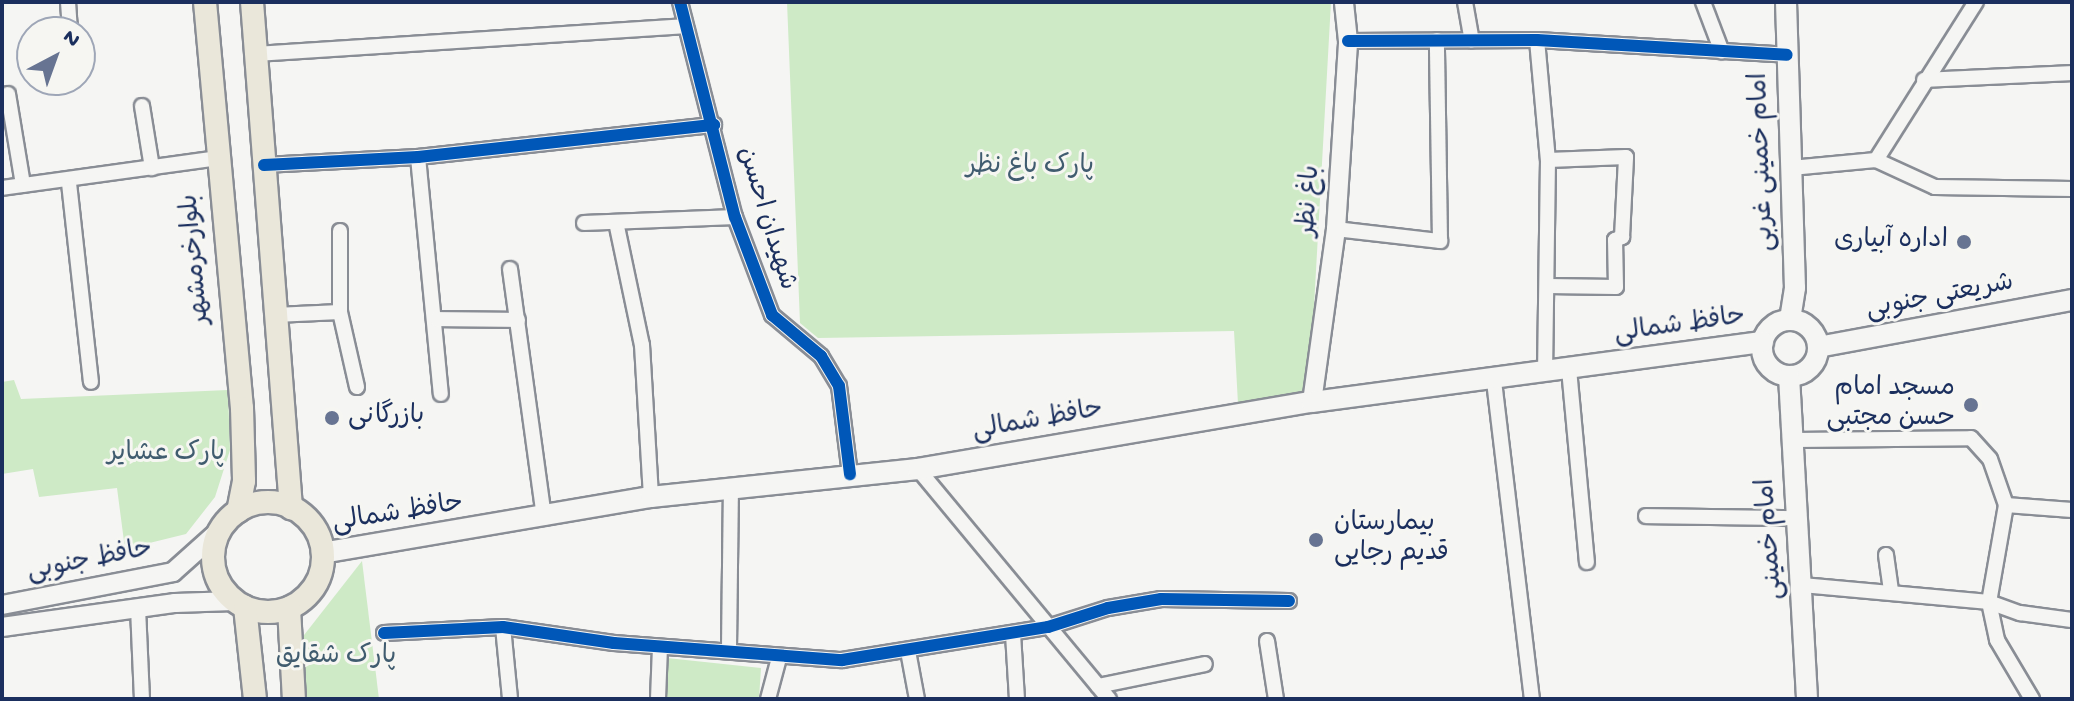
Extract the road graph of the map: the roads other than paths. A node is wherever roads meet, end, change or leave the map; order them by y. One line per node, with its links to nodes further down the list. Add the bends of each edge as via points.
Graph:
1 (205, 2): 23 (main road, بلوارخرمشهر)
2 (252, 2): 15 (main road)
3 (680, 2): 9 (street, شهیدان احسن)
4 (1344, 2): 13 (street, باغ نظر)
5 (1465, 2): 11 (street)
6 (1703, 2): 14 (street)
7 (1786, 2): 16 (main road, امام خمینی غربی)
8 (1976, 2): 18 (street)
9 (684, 26): 15 (street); 21 (street, شهیدان احسن)
10 (1437, 40): 11 (street); 13 (street); 36 (street, via 1440,241)
11 (1472, 40): 12 (street)
12 (1537, 40): 14 (street); 24 (street)
13 (1348, 41): 36 (street, باغ نظر)
14 (1722, 52): 16 (street)
15 (255, 54): 26 (main road)
16 (1787, 55): 28 (main road, امام خمینی غربی)
17 (2072, 73): 18 (street)
18 (1924, 80): 25 (street)
19 (8, 94): 30 (street)
20 (142, 106): 27 (street)
21 (714, 125): 22 (street); 33 (street, شهیدان احسن)
22 (418, 157): 26 (street); 43 (street)
23 (217, 158): 27 (street); 60 (main road, بلوارخرمشهر)
24 (1548, 160): 39 (street); 39 (street, via 1626,157 1622,237 1615,240 1616,287)
25 (1876, 160): 28 (street); 32 (street, via 1935,187)
26 (264, 165): 42 (main road)
27 (152, 168): 29 (street)
28 (1791, 168): 45 (main road, امام خمینی غربی, via 1795,288)
29 (69, 183): 30 (street); 52 (street)
30 (23, 185): 31 (street)
31 (2, 188)
32 (2072, 189)
33 (735, 217): 34 (street); 58 (street, شهیدان احسن, via 772,315 821,356 839,386)
34 (616, 222): 35 (street); 62 (street, via 642,345)
35 (584, 223)
36 (1336, 229): 55 (street, باغ نظر)
37 (340, 231): 41 (street)
38 (510, 269): 44 (street)
39 (1548, 286): 49 (street)
40 (2072, 300): 47 (main road, شریعتی جنوبی)
41 (340, 312): 42 (street); 53 (street)
42 (275, 315): 59 (main road)
43 (437, 319): 44 (street); 54 (street)
44 (518, 320): 68 (street)
45 (1790, 320): 46 (main road, via 1775,325); 47 (main road, via 1807,326)
46 (1763, 342): 48 (main road, حافظ شمالی); 50 (main road, via 1770,367)
47 (1818, 347): 50 (main road, via 1810,368)
48 (1569, 369): 49 (main road, حافظ شمالی); 73 (street)
49 (1545, 372): 51 (main road, حافظ شمالی)
50 (1789, 376): 56 (main road, امام خمینی)
51 (1494, 381): 55 (main road, حافظ شمالی); 109 (street)
52 (91, 382)
53 (357, 387)
54 (441, 394)
55 (1312, 402): 57 (main road, حافظ شمالی)
56 (1794, 440): 63 (street, via 1971,438 1990,459); 69 (main road, امام خمینی)
57 (918, 469): 58 (main road, حافظ شمالی); 87 (street)
58 (850, 474): 61 (main road, حافظ شمالی)
59 (288, 475): 60 (main road, via 269,490); 64 (main road)
60 (244, 481): 66 (main road, بلوارخرمشهر)
61 (731, 490): 62 (main road, حافظ شمالی); 92 (street)
62 (651, 497): 68 (main road, حافظ شمالی)
63 (2006, 505): 65 (street); 78 (street)
64 (291, 508): 66 (main road, via 264,503); 71 (main road, via 314,528)
65 (2072, 510)
66 (238, 511): 70 (main road)
67 (1646, 516): 69 (street)
68 (544, 518): 71 (main road, حافظ شمالی)
69 (1793, 518): 75 (main road, امام خمینی)
70 (220, 530): 74 (street, حافظ جنوبی); 80 (main road, via 214,568)
71 (322, 553): 83 (main road, via 314,586)
72 (1886, 555): 76 (street)
73 (1587, 562)
74 (173, 572): 79 (street, via 185,593); 81 (street, حافظ جنوبی)
75 (1802, 585): 76 (street); 110 (main road, امام خمینی)
76 (1891, 591): 78 (street)
77 (1289, 601): 87 (street, via 1161,599 1108,608)
78 (1989, 602): 84 (street, via 2020,613); 111 (street, via 1997,640)
79 (175, 603): 80 (street, حافظ جنوبی); 82 (street, حافظ جنوبی)
80 (240, 604): 83 (main road, via 267,612); 97 (main road)
81 (2, 605)
82 (138, 608): 85 (street, حافظ جنوبی); 99 (street)
83 (289, 608): 96 (main road)
84 (2072, 620)
85 (2, 627)
86 (503, 627): 88 (street); 91 (street); 102 (street)
87 (1048, 627): 89 (street); 98 (street)
88 (384, 633)
89 (1013, 634): 93 (street); 106 (street)
90 (1267, 641): 108 (street)
91 (660, 647): 92 (street); 103 (street)
92 (729, 648): 94 (street)
93 (908, 651): 94 (street, via 842,660); 105 (street)
94 (779, 658): 104 (street)
95 (1205, 664): 98 (street)
96 (293, 673): 97 (main road, via 275,660 263,662); 101 (main road)
97 (254, 674): 100 (main road)
98 (1098, 686): 107 (street)
99 (142, 699)
100 (255, 699)
101 (294, 699)
102 (510, 699)
103 (658, 699)
104 (768, 699)
105 (917, 699)
106 (1017, 699)
107 (1109, 699)
108 (1276, 699)
109 (1532, 699)
110 (1807, 699)
111 (2032, 699)

